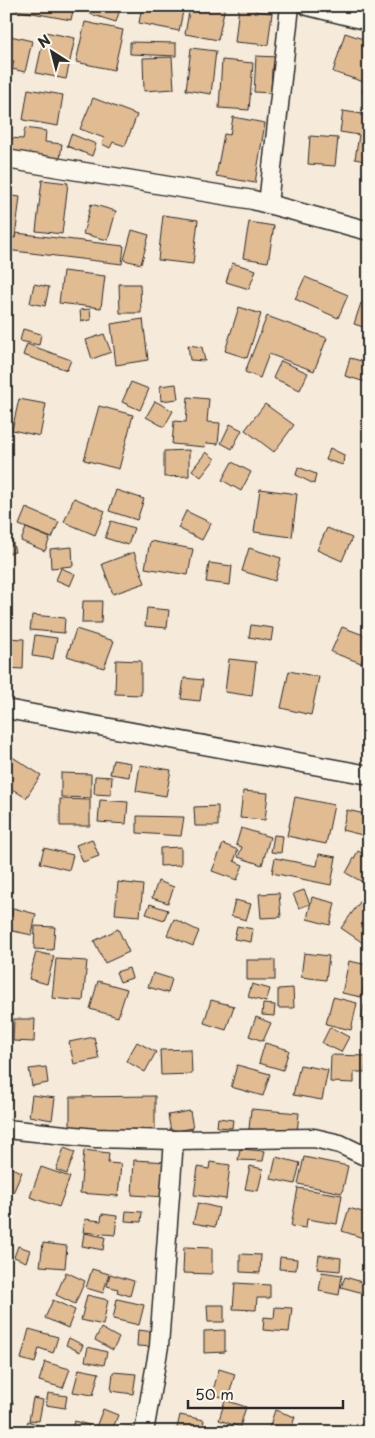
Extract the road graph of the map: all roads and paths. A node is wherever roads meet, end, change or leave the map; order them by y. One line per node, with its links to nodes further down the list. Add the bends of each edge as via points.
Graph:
1 (290, 6): 5 (street)
2 (308, 6): 3 (street)
3 (369, 21)
4 (6, 159): 5 (street)
5 (268, 204): 6 (street)
6 (369, 231)
7 (6, 709): 8 (street)
8 (369, 775)
9 (6, 1129): 10 (street, via 96,1138)
10 (174, 1140): 11 (street, via 314,1138 340,1144); 12 (street, via 158,1346)
11 (369, 1158)
12 (144, 1432)

